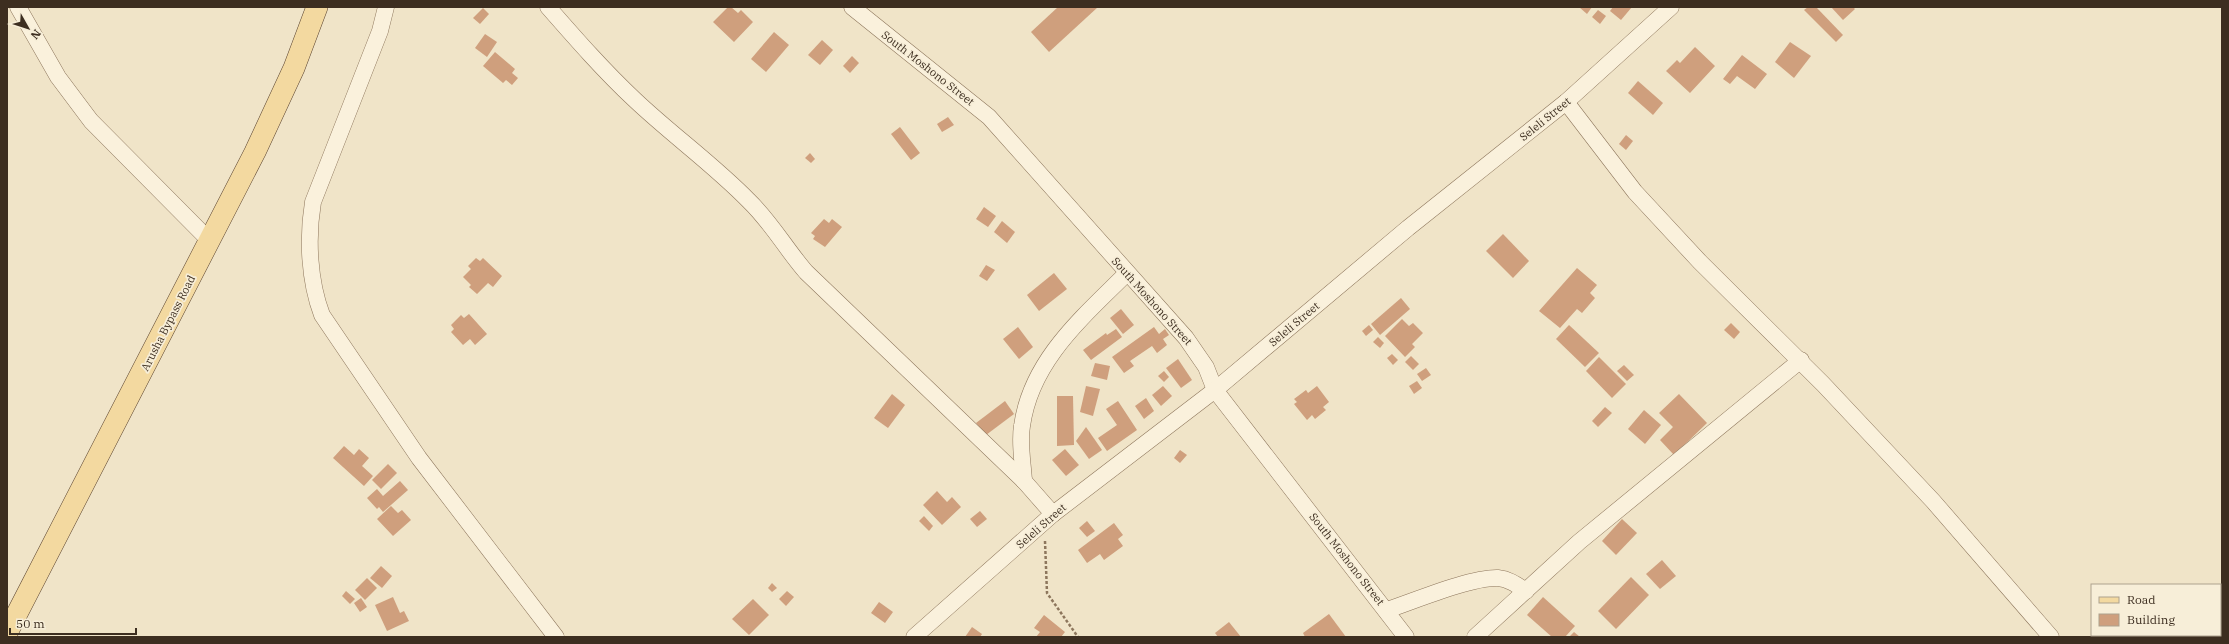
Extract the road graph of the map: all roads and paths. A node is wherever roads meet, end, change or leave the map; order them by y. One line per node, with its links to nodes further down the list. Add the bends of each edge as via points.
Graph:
1 (18, 7): 8 (street, via 58,77 91,121)
2 (317, 7): 8 (main road, Arusha Bypass Road, via 294,68)
3 (386, 7): 17 (street, via 380,31 313,202 310,218 312,279 316,300 322,315 419,458)
4 (548, 7): 12 (street, via 592,57 635,100 751,202 806,272)
5 (852, 7): 9 (street, South Moshono Street, via 990,117)
6 (1665, 9): 7 (street, Seleli Street)
7 (1566, 102): 10 (street, via 1635,192 1700,262); 11 (street, Seleli Street, via 1408,228)
8 (210, 241): 16 (main road, Arusha Bypass Road)
9 (1127, 273): 11 (street, South Moshono Street, via 1198,353); 12 (street, via 1066,333 1044,364 1028,394 1022,427)
10 (1801, 360): 14 (street, via 1579,542); 22 (street, via 1933,501)
11 (1215, 390): 13 (street, Seleli Street); 15 (street, South Moshono Street)
12 (1024, 481): 13 (street)
13 (1049, 517): 18 (street, Seleli Street); 19 (path, via 1048,593)
14 (1526, 591): 15 (street, via 1512,582 1498,578 1473,582); 21 (street)
15 (1387, 610): 20 (street, South Moshono Street)
16 (7, 633)
17 (556, 637)
18 (914, 637)
19 (1078, 637)
20 (1406, 637)
21 (1475, 637)
22 (2051, 637)

